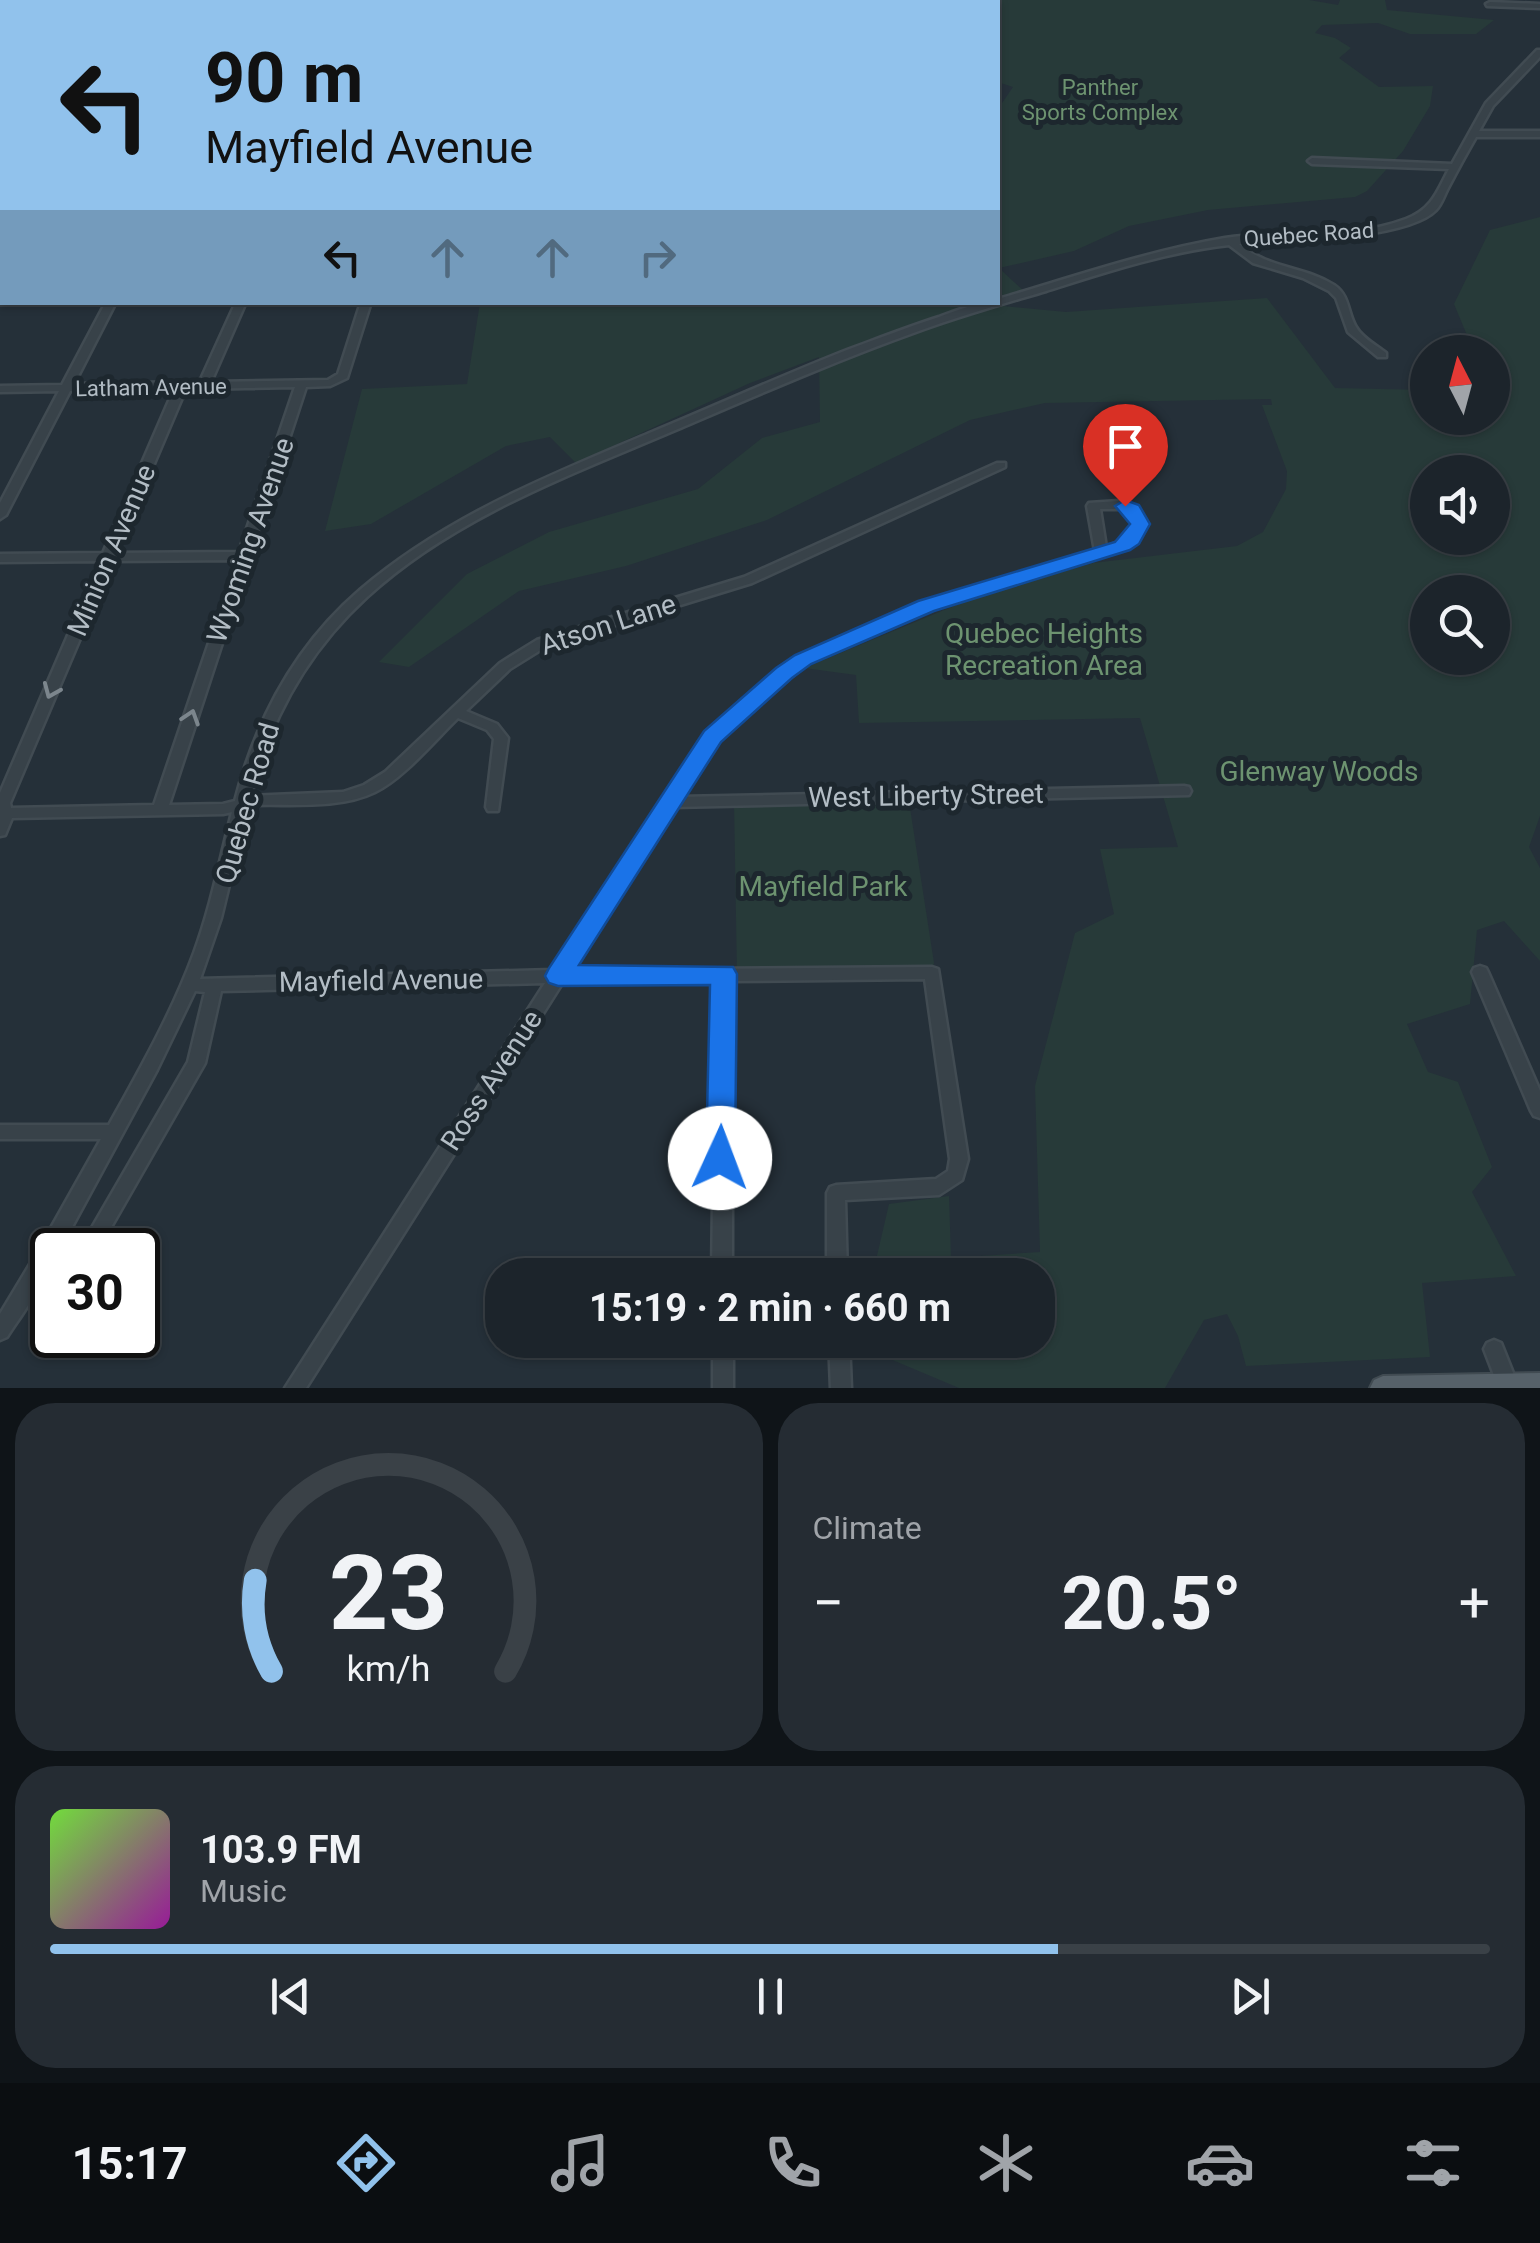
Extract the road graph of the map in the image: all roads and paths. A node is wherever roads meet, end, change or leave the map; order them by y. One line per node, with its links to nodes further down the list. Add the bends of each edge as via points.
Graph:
1 (1490, 4): 2 (street)
2 (1540, 6)
3 (1540, 52): 4 (street, Quebec Road, via 1489,105)
4 (1472, 134): 5 (street); 7 (street, Quebec Road)
5 (1540, 134)
6 (1312, 161): 7 (street)
7 (1456, 167): 8 (street, Quebec Road, via 1432,209 1405,223)
8 (1228, 240): 9 (street, Quebec Road); 14 (street, via 1260,265 1334,290 1354,332)
9 (1000, 301)
10 (109, 305): 17 (street)
11 (240, 305): 16 (street, Minion Avenue, via 207,379)
12 (365, 305): 15 (street, via 342,376)
13 (988, 305): 28 (street, Quebec Road, via 848,351 524,492 421,546 347,608 304,658 270,716)
14 (1382, 354)
15 (302, 385): 16 (street, Latham Avenue); 22 (street, Wyoming Avenue)
16 (196, 386): 17 (street, Latham Avenue); 23 (street, Minion Avenue, via 177,396)
17 (66, 388): 18 (street, Latham Avenue); 20 (street)
18 (0, 389)
19 (1001, 465): 25 (street, Atson Lane, via 748,580 542,643 505,666)
20 (0, 514)
21 (1101, 552): 27 (street, Ross Avenue, via 926,606 803,660 722,726)
22 (245, 556): 23 (street); 30 (street, Wyoming Avenue, one-way to 22)
23 (108, 557): 24 (street); 31 (street, Minion Avenue, one-way to 31)
24 (0, 558)
25 (456, 712): 28 (street, Atson Lane, via 369,788 343,797); 29 (street, via 492,727 501,738)
26 (1184, 790): 27 (street, West Liberty Street)
27 (669, 802): 35 (street, Ross Avenue)
28 (242, 804): 30 (street); 37 (street, Quebec Road, via 215,919)
29 (493, 808)
30 (160, 809): 31 (street)
31 (1, 814): 32 (street, Minion Avenue)
32 (0, 831)
33 (1480, 972): 38 (street)
34 (724, 974): 35 (street, Mayfield Avenue); 42 (street); 43 (street, Mayfield Avenue, via 932,973 958,1159 954,1179 940,1187 836,1193)
35 (558, 976): 36 (street, Mayfield Avenue); 50 (street, Ross Avenue)
36 (211, 984): 37 (street, Mayfield Avenue); 41 (street, via 196,1063)
37 (191, 985): 40 (street, Quebec Road)
38 (1540, 1111)
39 (0, 1132): 40 (street)
40 (115, 1132): 44 (street, Quebec Road)
41 (101, 1228)
42 (722, 1258)
43 (837, 1258)
44 (0, 1330)
45 (1494, 1349): 49 (street)
46 (723, 1358): 51 (street)
47 (840, 1358): 52 (street)
48 (1540, 1384): 49 (main road)
49 (1508, 1387): 53 (main road)
50 (294, 1388)
51 (723, 1388)
52 (841, 1388)
53 (1382, 1388)

